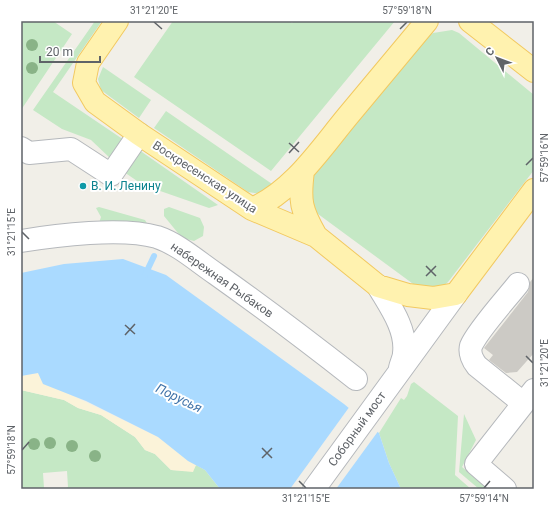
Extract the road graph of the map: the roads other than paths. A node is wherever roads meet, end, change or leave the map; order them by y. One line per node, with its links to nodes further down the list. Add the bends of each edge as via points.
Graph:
1 (117, 21): 5 (main road, Воскресенская улица, via 88,63 84,83 95,102)
2 (427, 21): 7 (main road)
3 (470, 21): 4 (main road)
4 (534, 71)
5 (139, 134): 6 (street, via 111,175 71,149 29,153); 9 (main road, Воскресенская улица)
6 (21, 148)
7 (303, 171): 9 (main road, via 279,194); 10 (main road, via 300,194 302,206)
8 (534, 190): 14 (main road)
9 (252, 209): 10 (main road, Воскресенская улица)
10 (316, 236): 13 (main road, Воскресенская улица)
11 (21, 241): 16 (street, набережная Рыбаков, via 85,234 134,234 157,238 176,246 265,308)
12 (518, 284): 17 (street, via 478,335 471,347 472,358 476,366)
13 (378, 286): 14 (main road, Воскресенская улица, via 408,295 433,298); 15 (street, via 394,312 402,335 404,352)
14 (456, 294): 15 (street, Соборный мост)
15 (395, 376): 18 (street, Соборный мост)
16 (356, 379)
17 (529, 397): 19 (street, via 476,464)
18 (314, 489)
19 (505, 489)

